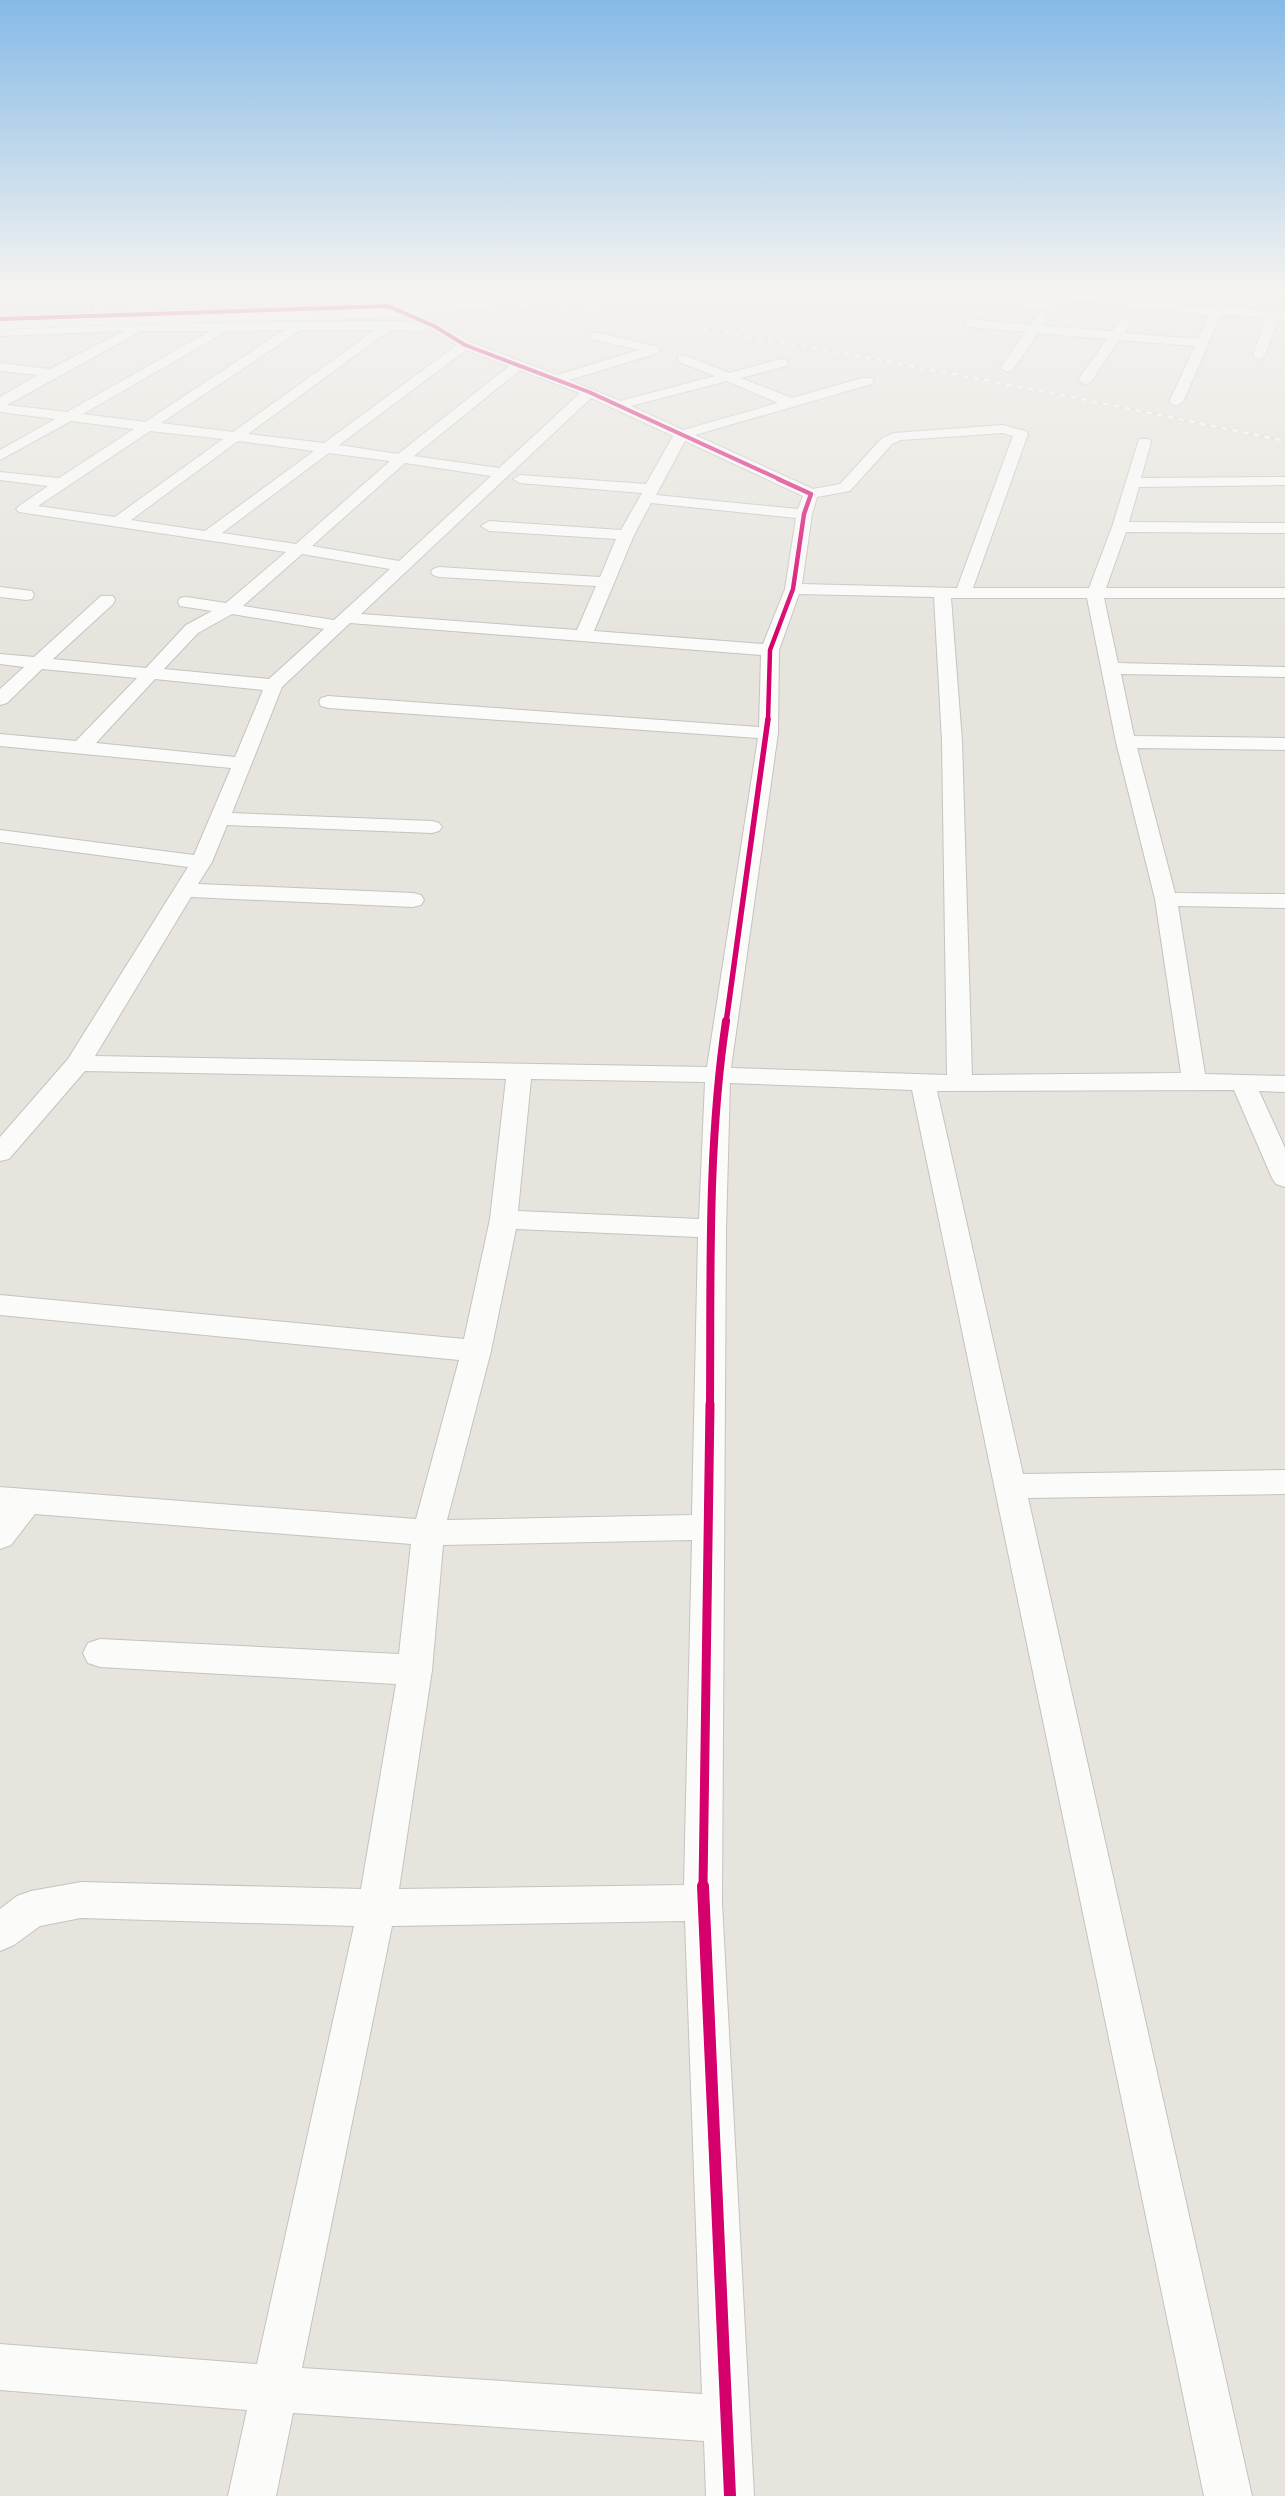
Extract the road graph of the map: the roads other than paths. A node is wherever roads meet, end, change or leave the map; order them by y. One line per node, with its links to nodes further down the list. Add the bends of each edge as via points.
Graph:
1 (85, 406): 10 (street)
2 (179, 406): 11 (street)
3 (279, 406): 13 (street)
4 (382, 406): 15 (street)
5 (466, 406): 17 (street)
6 (574, 406): 18 (street)
7 (617, 406): 12 (street)
8 (779, 406): 12 (street)
9 (0, 408): 10 (street)
10 (67, 417): 11 (street); 16 (street)
11 (150, 426): 13 (street); 23 (street)
12 (681, 435): 25 (street); 26 (street)
13 (237, 438): 15 (street); 27 (street)
14 (1144, 442): 22 (street)
15 (327, 448): 17 (street); 32 (street)
16 (0, 456)
17 (402, 458): 18 (street); 33 (street)
18 (504, 473): 34 (street)
19 (8, 476): 23 (street); 24 (street)
20 (520, 479): 25 (street)
21 (1285, 481): 22 (street)
22 (1132, 482): 29 (street)
23 (62, 483): 27 (street, via 24,509)
24 (0, 490)
25 (647, 493): 26 (street); 31 (street)
26 (808, 504): 38 (street); 41 (street, via 846,488 887,441 899,436 1003,429 1021,434)
27 (117, 523): 32 (street)
28 (489, 526): 31 (street)
29 (1120, 527): 30 (street); 42 (street)
30 (1285, 528)
31 (626, 535): 36 (street)
32 (208, 536): 33 (street)
33 (299, 549): 34 (street); 46 (street)
34 (403, 566): 47 (street)
35 (439, 572): 36 (street)
36 (605, 582): 48 (street)
37 (2, 585): 43 (street)
38 (793, 589): 40 (street); 49 (street)
39 (1285, 592): 42 (street)
40 (942, 593): 41 (street); 77 (street, via 952,741)
41 (962, 594): 42 (street)
42 (1095, 594): 52 (street)
43 (26, 595)
44 (107, 600): 51 (street)
45 (186, 602): 46 (street)
46 (228, 609): 47 (street); 54 (street, via 192,629)
47 (342, 622): 48 (street); 55 (street)
48 (583, 636): 49 (street)
49 (770, 650): 58 (street)
50 (0, 659): 51 (street)
51 (38, 663): 54 (street); 56 (street)
52 (1111, 668): 53 (street); 60 (street)
53 (1285, 672)
54 (149, 674): 55 (street); 62 (street)
55 (273, 685): 63 (street)
56 (0, 699)
57 (328, 702): 58 (street)
58 (768, 733): 74 (street)
59 (0, 740): 62 (street)
60 (1126, 742): 61 (street); 69 (street)
61 (1285, 744)
62 (81, 748): 63 (street)
63 (242, 763): 64 (street)
64 (219, 820): 65 (street); 67 (street)
65 (432, 827)
66 (0, 836): 67 (street)
67 (201, 862): 68 (street)
68 (184, 890): 70 (street); 72 (street)
69 (1166, 899): 71 (street); 75 (street)
70 (413, 900)
71 (1285, 901)
72 (78, 1063): 73 (street); 80 (street)
73 (519, 1071): 74 (street); 82 (street)
74 (718, 1075): 76 (street); 83 (street)
75 (1194, 1081): 77 (street); 78 (street)
76 (923, 1083): 77 (street); 87 (street)
77 (960, 1084)
78 (1244, 1084): 79 (street); 81 (street)
79 (1285, 1084)
80 (0, 1152)
81 (1285, 1178)
82 (504, 1220): 83 (street); 85 (street)
83 (712, 1229): 89 (street)
84 (0, 1305): 85 (street)
85 (476, 1350): 90 (street)
86 (1285, 1482): 87 (street)
87 (1011, 1486): 102 (street)
88 (13, 1501): 90 (street); 91 (street)
89 (708, 1527): 90 (street); 94 (street)
90 (428, 1533): 93 (street)
91 (0, 1536)
92 (100, 1653): 93 (street)
93 (415, 1670): 95 (street)
94 (703, 1903): 95 (street); 99 (street)
95 (377, 1908): 96 (street, via 81,1900 31,1910); 98 (street)
96 (0, 1932)
97 (0, 2367): 98 (street)
98 (276, 2389): 99 (street); 100 (street)
99 (727, 2419): 101 (street)
100 (252, 2496)
101 (730, 2496)
102 (1228, 2496)

